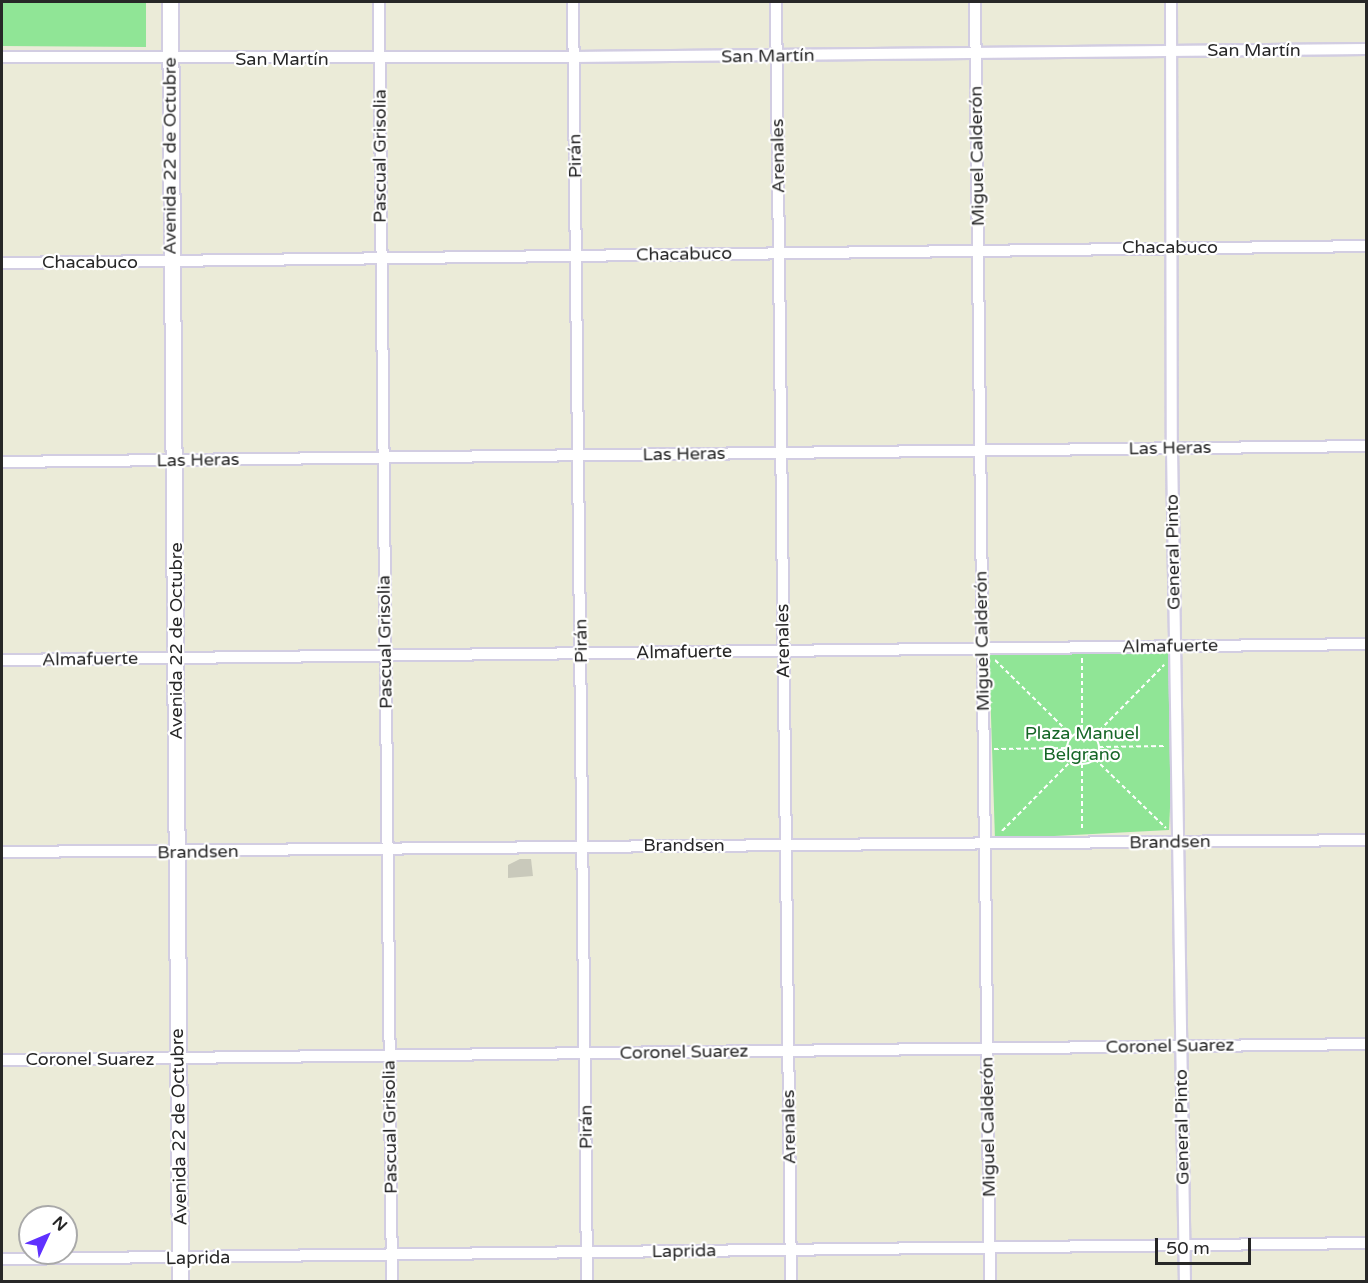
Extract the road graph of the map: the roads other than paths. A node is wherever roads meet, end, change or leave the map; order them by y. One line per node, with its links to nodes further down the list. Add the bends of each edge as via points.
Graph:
1 (170, 2): 14 (main road, Avenida 22 de Octubre)
2 (378, 2): 13 (street, Pascual Grisolia)
3 (573, 2): 12 (street, Pirán)
4 (776, 2): 10 (street, Arenales)
5 (975, 2): 9 (street, Miguel Calderón)
6 (1171, 2): 8 (street, General Pinto)
7 (1366, 49): 8 (street, San Martín)
8 (1171, 50): 9 (street, San Martín); 16 (street, General Pinto)
9 (976, 53): 10 (street, San Martín); 17 (street, Miguel Calderón)
10 (777, 56): 12 (street, San Martín); 18 (street, Arenales)
11 (2, 57): 14 (street, San Martín)
12 (573, 57): 13 (street, San Martín); 19 (street, Pirán)
13 (379, 58): 14 (street, San Martín); 20 (street, Pascual Grisolia)
14 (170, 59): 21 (main road, Avenida 22 de Octubre)
15 (1366, 246): 16 (street, Chacabuco)
16 (1172, 248): 17 (street, Chacabuco); 24 (street, General Pinto)
17 (977, 249): 18 (street, Chacabuco); 25 (street, Miguel Calderón)
18 (779, 253): 19 (street, Chacabuco); 26 (street, Arenales)
19 (576, 255): 20 (street, Chacabuco); 27 (street, Pirán)
20 (380, 258): 21 (street, Chacabuco); 28 (street, Pascual Grisolia)
21 (171, 261): 22 (street, Chacabuco); 29 (main road, Avenida 22 de Octubre)
22 (2, 262)
23 (1366, 446): 24 (street, Las Heras)
24 (1172, 448): 25 (street, Las Heras); 32 (street, General Pinto)
25 (980, 450): 26 (street, Las Heras); 35 (street, Miguel Calderón)
26 (781, 453): 27 (street, Las Heras); 33 (street, Arenales)
27 (579, 454): 28 (street, Las Heras); 34 (street, Pirán)
28 (383, 458): 29 (street, Las Heras); 36 (street, Pascual Grisolia)
29 (175, 460): 30 (street, Las Heras); 37 (main road, Avenida 22 de Octubre)
30 (2, 462)
31 (1366, 644): 32 (street, Almafuerte)
32 (1175, 646): 35 (street, Almafuerte); 40 (street, General Pinto)
33 (784, 651): 34 (street, Almafuerte); 35 (street, Almafuerte); 42 (street, Arenales)
34 (580, 653): 36 (street, Almafuerte); 41 (street, Pirán)
35 (987, 653): 43 (street, Miguel Calderón)
36 (385, 656): 37 (street, Almafuerte); 44 (street, Pascual Grisolia)
37 (176, 658): 38 (street, Almafuerte); 46 (main road, Avenida 22 de Octubre)
38 (2, 660)
39 (1366, 840): 40 (street, Brandsen)
40 (1178, 842): 43 (street, Brandsen); 48 (street, General Pinto)
41 (584, 844): 42 (street, Brandsen); 44 (street, Brandsen); 51 (street, Pirán)
42 (786, 845): 43 (street, Brandsen); 50 (street, Arenales)
43 (985, 845): 49 (street, Miguel Calderón)
44 (388, 848): 46 (street, Brandsen); 52 (street, Pascual Grisolia)
45 (2, 852): 46 (street, Brandsen)
46 (176, 853): 53 (main road, Avenida 22 de Octubre)
47 (1366, 1044): 48 (street, Coronel Suarez)
48 (1181, 1046): 49 (street, Coronel Suarez); 56 (street, General Pinto)
49 (987, 1048): 50 (street, Coronel Suarez); 57 (street, Miguel Calderón)
50 (788, 1050): 51 (street, Coronel Suarez); 58 (street, Arenales)
51 (586, 1053): 52 (street, Coronel Suarez); 59 (street, Pirán)
52 (390, 1055): 53 (street, Coronel Suarez); 60 (street, Pascual Grisolia)
53 (178, 1059): 54 (street, Coronel Suarez); 61 (main road, Avenida 22 de Octubre)
54 (2, 1060)
55 (1366, 1243): 56 (street, Laprida)
56 (1184, 1245): 57 (street, Laprida); 68 (street, General Pinto)
57 (989, 1248): 58 (street, Laprida); 67 (street, Miguel Calderón)
58 (790, 1250): 59 (street, Laprida); 66 (street, Arenales)
59 (586, 1252): 60 (street, Laprida); 65 (street, Pirán)
60 (392, 1255): 61 (street, Laprida); 64 (street, Pascual Grisolia)
61 (180, 1258): 62 (street, Laprida); 63 (main road, Avenida 22 de Octubre)
62 (2, 1259)
63 (180, 1281)
64 (392, 1281)
65 (587, 1281)
66 (791, 1281)
67 (990, 1281)
68 (1185, 1281)

